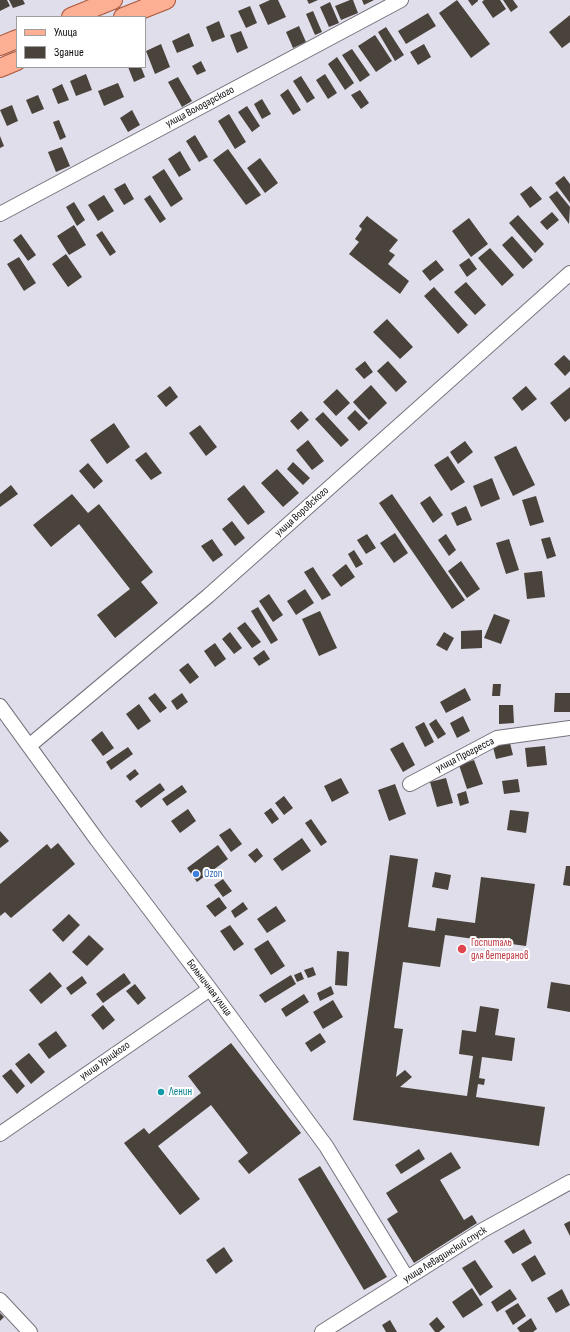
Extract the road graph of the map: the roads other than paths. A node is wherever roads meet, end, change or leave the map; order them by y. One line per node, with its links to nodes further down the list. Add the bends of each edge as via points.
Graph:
1 (113, 0): 4 (main road)
2 (166, 0): 5 (main road)
3 (401, 0): 10 (street, улица Володарского)
4 (73, 16)
5 (126, 16)
6 (16, 39): 7 (main road)
7 (0, 46)
8 (16, 61): 9 (main road)
9 (0, 68)
10 (0, 214)
11 (570, 273): 14 (street, улица Воровского, via 208,596)
12 (1, 711): 14 (street, Больничная улица)
13 (570, 728): 15 (street, улица Прогресса, via 497,738)
14 (29, 746): 16 (street, Больничная улица)
15 (410, 784)
16 (210, 989): 17 (street, улица Урицкого); 19 (street, Больничная улица, via 326,1146)
17 (0, 1134)
18 (570, 1182): 19 (street, улица Левадинский спуск, via 483,1230)
19 (407, 1278): 22 (street, улица Левадинский спуск)
20 (0, 1300): 21 (street)
21 (30, 1332)
22 (322, 1332)

